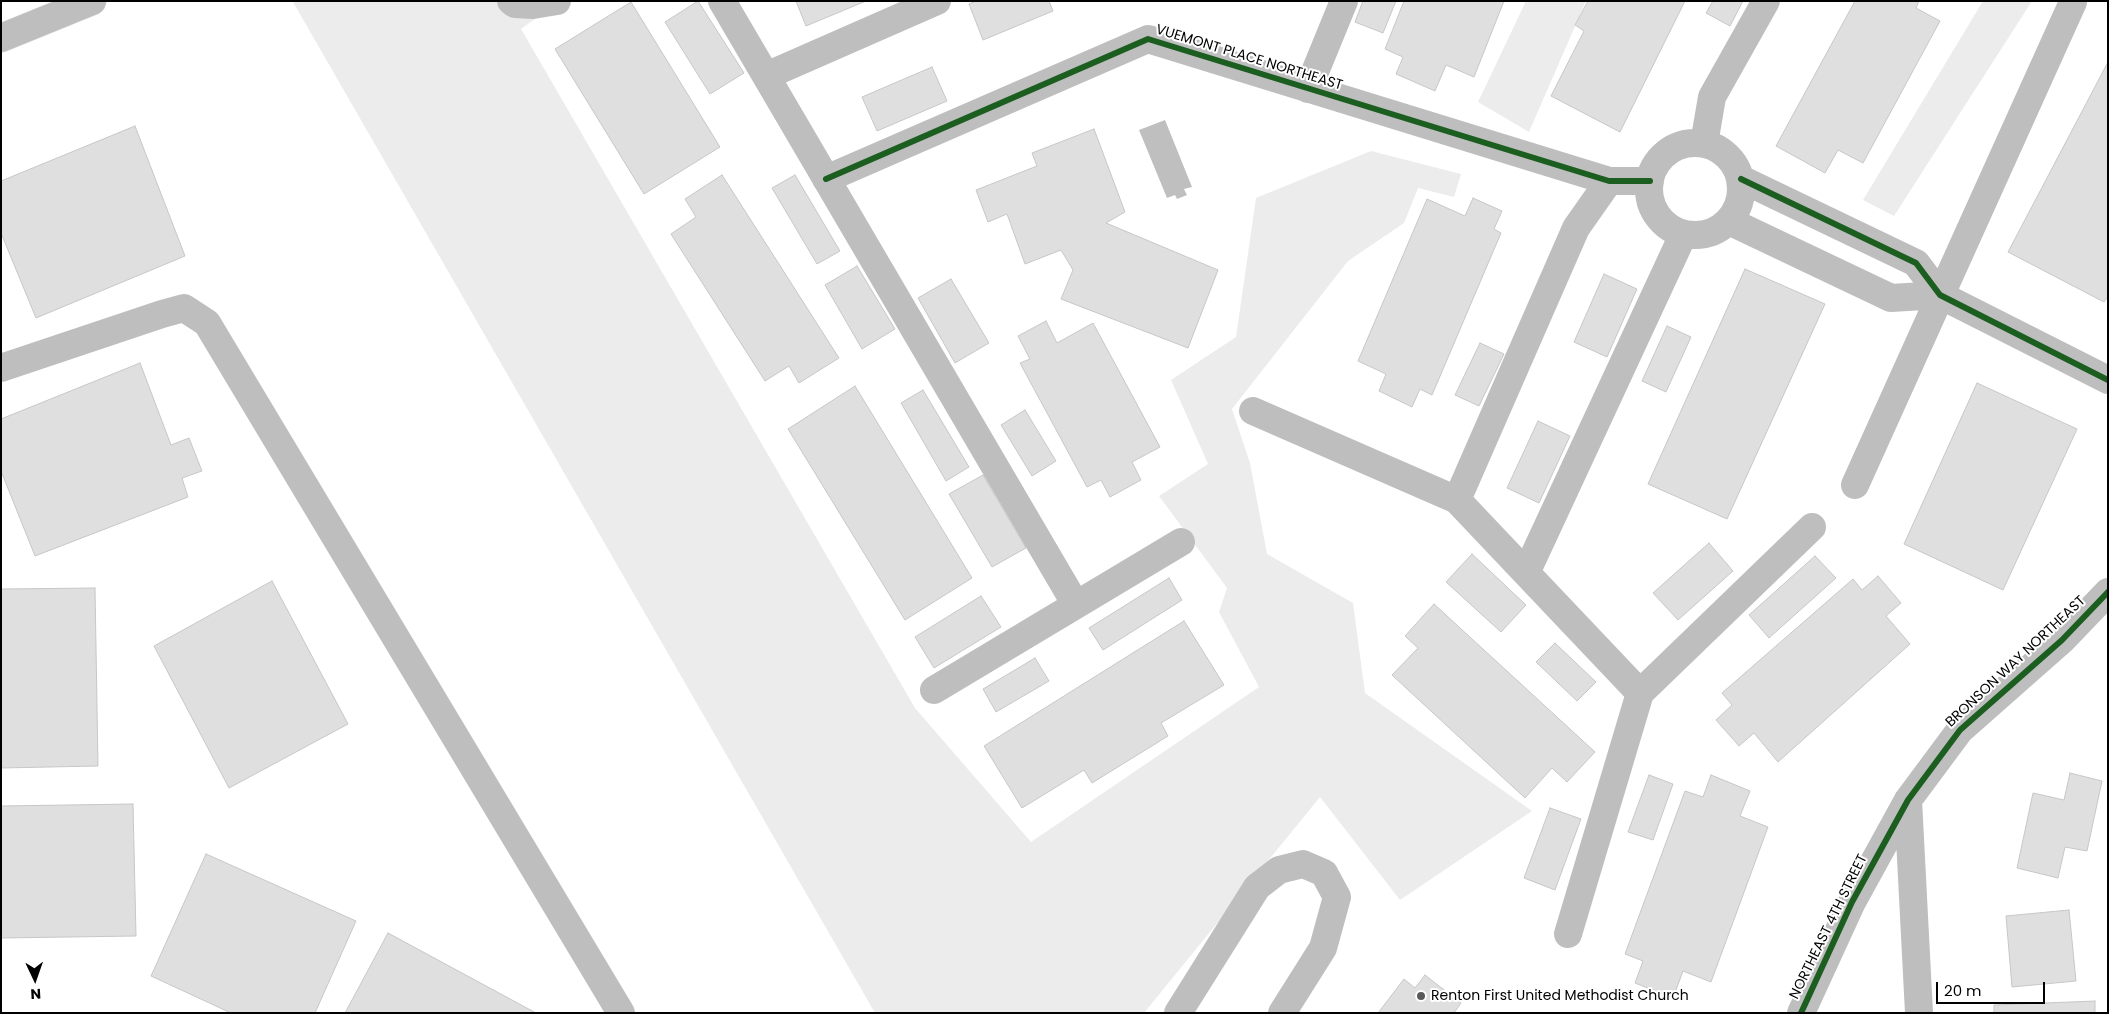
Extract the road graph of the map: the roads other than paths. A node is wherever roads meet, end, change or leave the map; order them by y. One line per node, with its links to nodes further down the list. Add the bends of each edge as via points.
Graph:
1 (92, 1): 9 (street)
2 (511, 1): 3 (street, via 534,5)
3 (557, 1)
4 (722, 1): 10 (street)
5 (937, 1): 10 (street)
6 (1344, 1): 11 (street)
7 (1766, 1): 12 (street, via 1712,97)
8 (2074, 2): 19 (street)
9 (1, 38)
10 (766, 76): 13 (street)
11 (1308, 89): 13 (street, VUEMONT PLACE NORTHEAST, via 1148,39); 15 (street, VUEMONT PLACE NORTHEAST)
12 (1704, 144): 14 (street, via 1710,144 1728,156 1738,169); 16 (street, via 1688,142 1672,148 1652,169)
13 (826, 179): 29 (street)
14 (1740, 179): 17 (street, via 1741,201); 19 (street, via 1916,263)
15 (1609, 181): 16 (street, VUEMONT PLACE NORTHEAST); 24 (street, via 1576,228)
16 (1650, 181): 18 (street, via 1648,189 1652,208 1666,226)
17 (1729, 221): 18 (street, via 1719,230 1703,235); 19 (street, via 1892,298)
18 (1683, 234): 27 (street)
19 (1940, 295): 21 (street); 23 (street)
20 (1, 368): 34 (street, via 184,308 207,323)
21 (2108, 380)
22 (1253, 411): 24 (street)
23 (1855, 486)
24 (1457, 500): 27 (street)
25 (1812, 528): 31 (street)
26 (1181, 542): 29 (street)
27 (1526, 573): 31 (street)
28 (2108, 592): 32 (street, BRONSON WAY NORTHEAST, via 2062,640 1960,730)
29 (1076, 605): 30 (street)
30 (934, 690)
31 (1640, 693): 33 (street)
32 (1908, 800): 37 (street, NORTHEAST 4TH STREET, via 1852,902); 38 (street)
33 (1568, 934)
34 (621, 1013)
35 (1178, 1013): 36 (street, via 1257,887 1279,870 1303,864 1324,873 1337,897 1322,948)
36 (1282, 1013)
37 (1801, 1013)
38 (1919, 1013)

